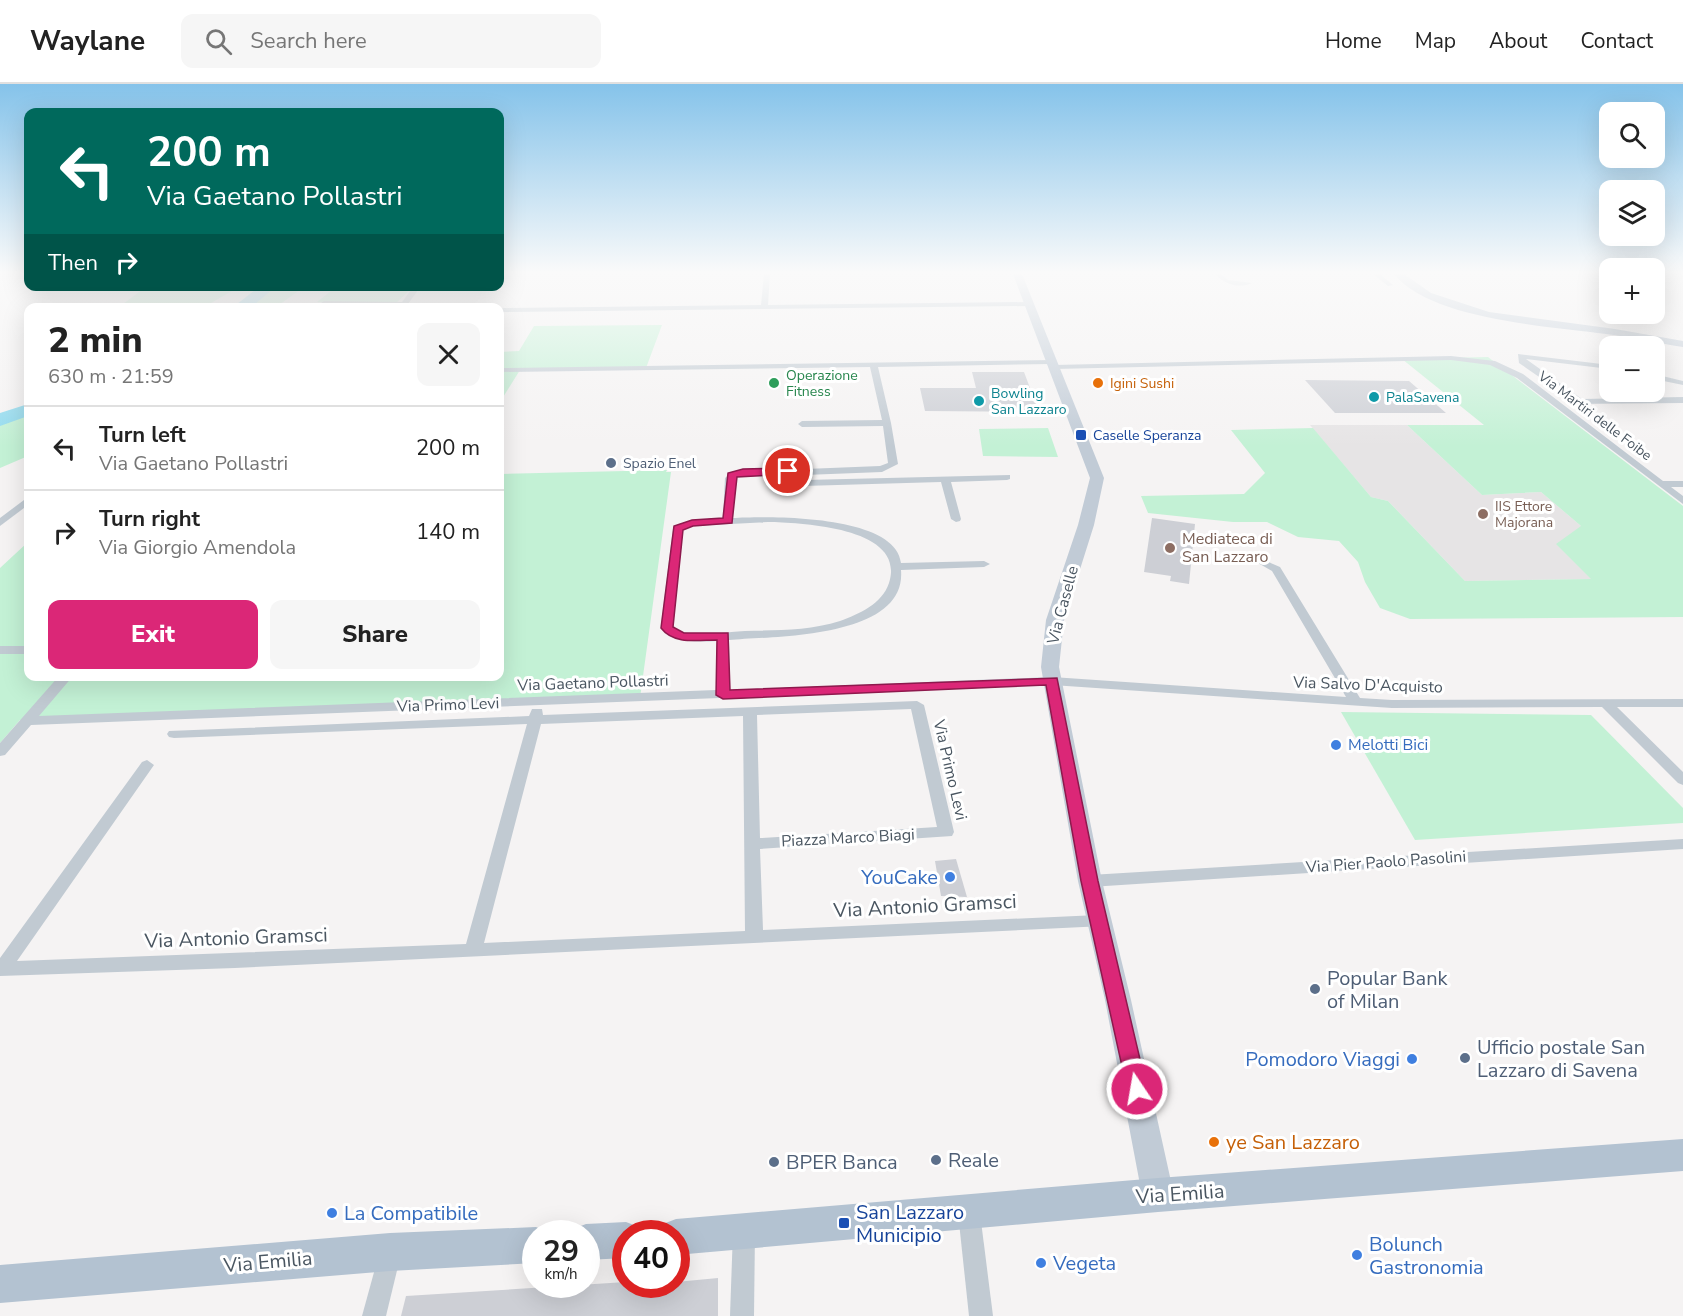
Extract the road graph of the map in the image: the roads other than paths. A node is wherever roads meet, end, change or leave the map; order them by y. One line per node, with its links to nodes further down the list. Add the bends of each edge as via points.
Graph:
1 (1039, 331): 5 (street, Via Caselle)
2 (1611, 331): 3 (street)
3 (1683, 344)
4 (873, 364): 5 (street, Via Martiri delle Foibe); 7 (street, Via Martiri delle Foibe); 13 (street)
5 (1053, 364): 12 (street, Via Martiri delle Foibe, via 1467,359 1511,370); 32 (street, Via Caselle, via 1097,478 1052,634)
6 (1599, 367): 11 (street, via 1521,356 1522,361)
7 (504, 370)
8 (1665, 379): 9 (street)
9 (1683, 383)
10 (1683, 400): 11 (street)
11 (1580, 402): 12 (street)
12 (1555, 403): 18 (street, Via Martiri delle Foibe)
13 (887, 423): 14 (street); 15 (street, via 894,460 888,467)
14 (802, 424)
15 (800, 471): 17 (street, via 803,483); 23 (street, via 743,472 732,476)
16 (1007, 477): 17 (street)
17 (945, 479): 22 (street)
18 (1661, 484): 19 (street); 20 (street, Via Martiri delle Foibe)
19 (1683, 484)
20 (1683, 501)
21 (24, 503): 24 (street)
22 (956, 519)
23 (728, 521): 27 (street, via 792,519 839,525 877,541 890,552); 28 (street, via 692,523 678,528 667,625 678,636)
24 (0, 522)
25 (1264, 563): 35 (street, via 1276,570)
26 (984, 564): 27 (street)
27 (897, 567): 28 (street, via 893,587 885,600 848,622 805,632)
28 (723, 636): 33 (street)
29 (0, 650): 30 (street)
30 (24, 650)
31 (63, 681): 40 (street)
32 (1052, 681): 33 (street, Via Gaetano Pollastri); 35 (street, Via Salvo D'Acquisto); 48 (street, Via Caselle)
33 (723, 695): 34 (street, Via Gaetano Pollastri)
34 (541, 702): 39 (street); 40 (street, Via Gaetano Pollastri)
35 (1356, 702): 36 (street, Via Salvo D'Acquisto)
36 (1605, 704): 37 (street, Via Salvo D'Acquisto); 44 (street)
37 (1683, 704)
38 (750, 711): 39 (street, Via Primo Levi); 45 (street, Via Primo Levi, via 918,705); 46 (street)
39 (534, 720): 41 (street, Via Primo Levi); 51 (street)
40 (28, 721): 42 (street)
41 (174, 734)
42 (0, 753)
43 (147, 765): 52 (street, Via Antonio Gramsci)
44 (1683, 780)
45 (946, 832): 46 (street, Piazza Marco Biagi)
46 (751, 844): 50 (street)
47 (1683, 844): 48 (street, Via Pier Paolo Pasolini)
48 (1090, 881): 49 (street, Via Caselle)
49 (1098, 921): 50 (street, Via Antonio Gramsci); 54 (street, Via Caselle, via 1121,1011)
50 (754, 936): 51 (street, Via Antonio Gramsci)
51 (473, 950): 52 (street, Via Antonio Gramsci)
52 (1, 969)
53 (1683, 1155): 54 (main road, Via Emilia)
54 (1158, 1195): 55 (main road, Via Emilia)
55 (969, 1213): 56 (main road, Via Emilia); 63 (street)
56 (744, 1231): 57 (main road, Via Emilia); 62 (street)
57 (690, 1235)
58 (522, 1246): 59 (main road, Via Emilia)
59 (390, 1252): 60 (main road, Via Emilia); 61 (street)
60 (0, 1284)
61 (374, 1316)
62 (742, 1316)
63 (981, 1316)

